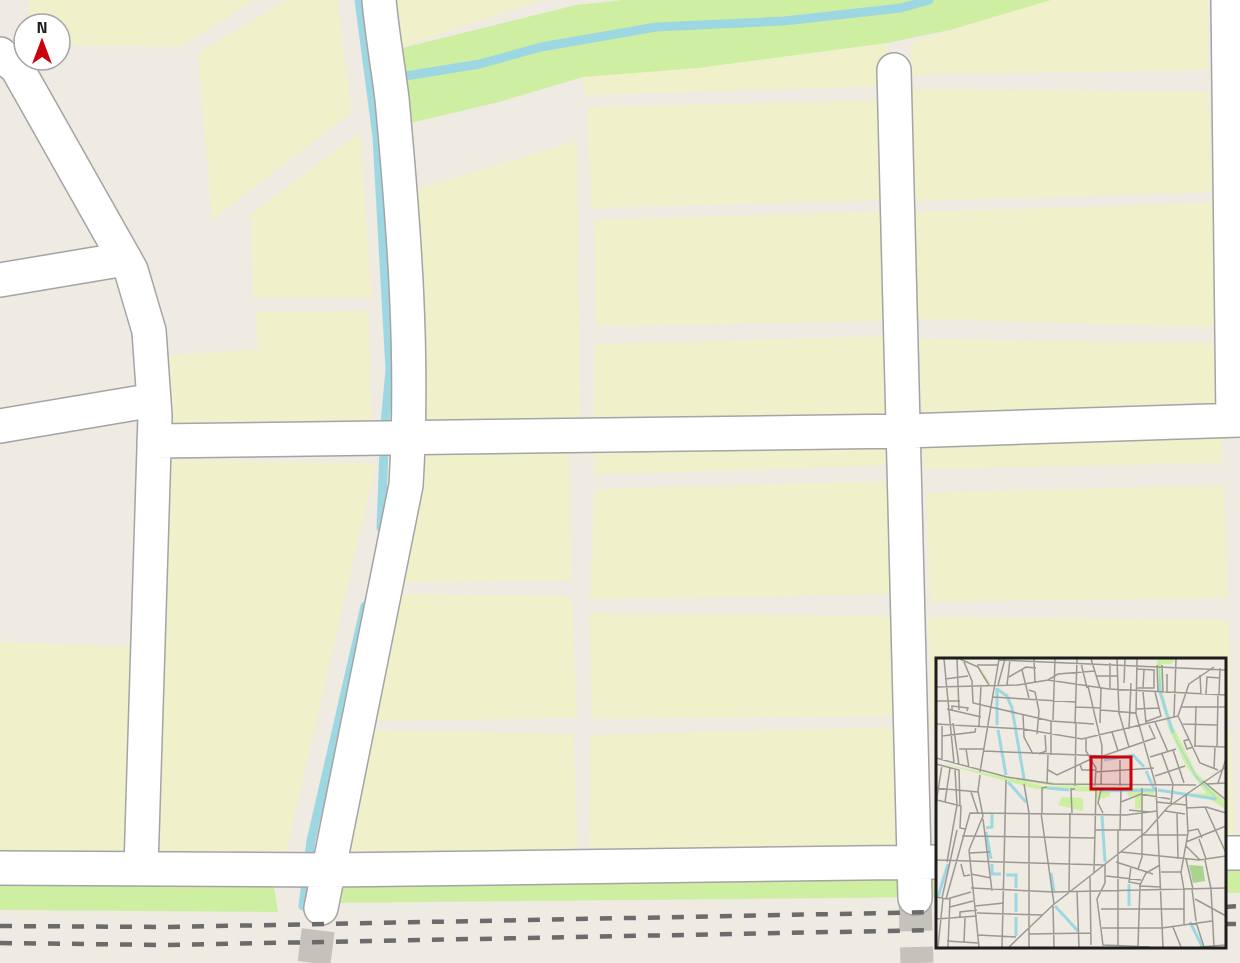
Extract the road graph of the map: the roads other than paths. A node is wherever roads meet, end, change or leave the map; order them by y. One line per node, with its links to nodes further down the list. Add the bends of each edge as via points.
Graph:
1 (379, 0): 11 (street, via 392,99 407,294)
2 (1228, 0): 8 (street)
3 (0, 54): 5 (street, via 17,68)
4 (894, 70): 10 (street)
5 (125, 259): 6 (street); 7 (street, via 149,331)
6 (0, 280)
7 (154, 400): 9 (street); 12 (street)
8 (1237, 420): 10 (street)
9 (0, 426)
10 (905, 431): 11 (street); 13 (street)
11 (410, 437): 12 (street); 16 (street, via 406,485)
12 (154, 441): 15 (street)
13 (926, 862): 16 (street); 17 (street)
14 (0, 868): 15 (street)
15 (141, 868): 16 (street)
16 (330, 870): 18 (street)
17 (915, 898)
18 (321, 908)

